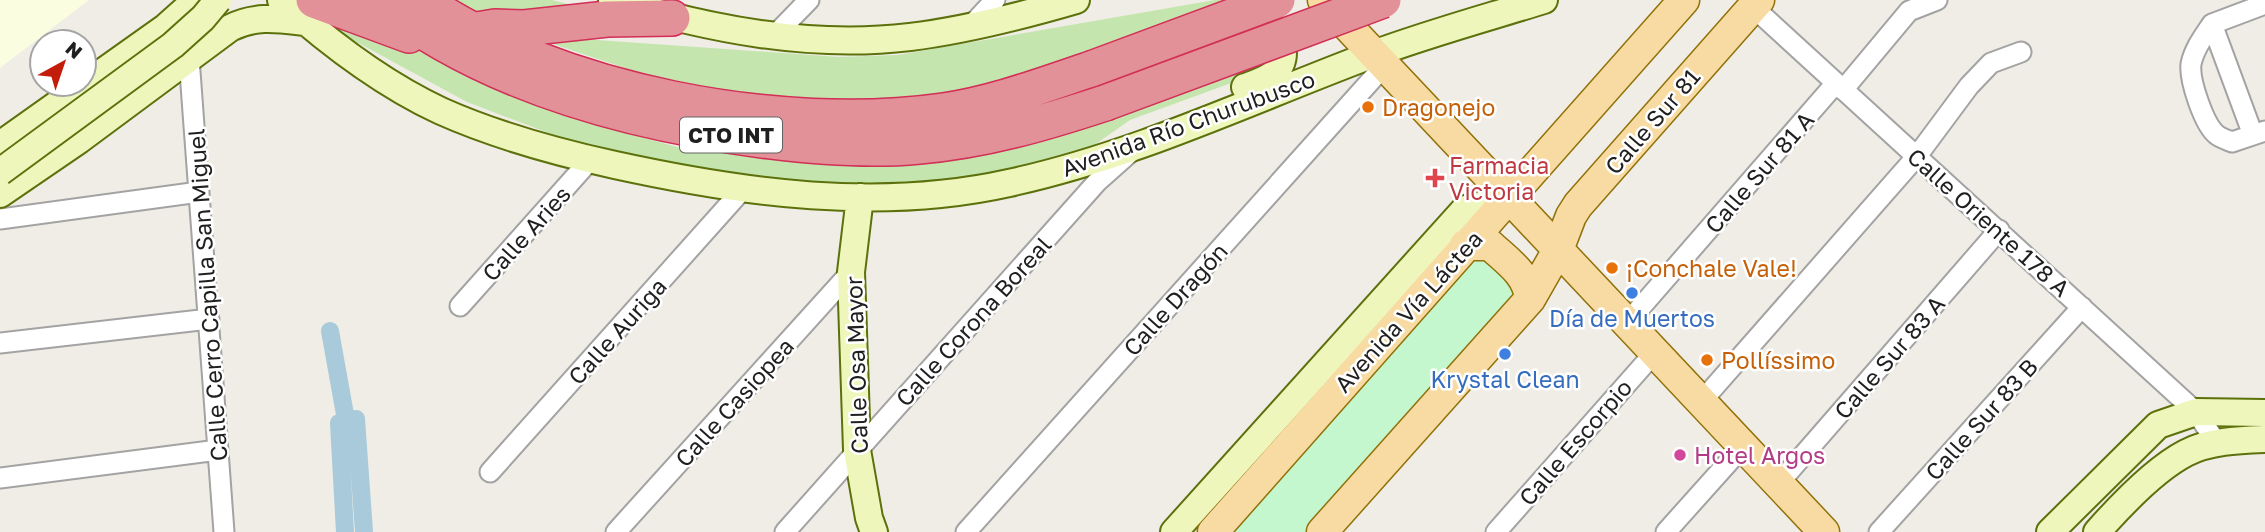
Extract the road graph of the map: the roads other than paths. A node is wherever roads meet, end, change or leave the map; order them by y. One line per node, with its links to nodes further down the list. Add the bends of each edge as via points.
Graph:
1 (196, 0): 31 (main road, via 166,27)
2 (218, 0): 40 (main road, bridge, via 173,45)
3 (281, 0): 20 (main road, Avenida Río Churubusco / CTO INT)
4 (379, 0): 26 (highway, CTO INT, via 395,13)
5 (422, 0): 26 (highway, CTO INT)
6 (612, 0): 22 (main road)
7 (809, 0): 25 (street)
8 (995, 0): 24 (street)
9 (1076, 0): 24 (main road)
10 (1240, 0): 37 (main road, via 1283,50 1279,69 1270,78 1144,125)
11 (1277, 0): 26 (highway, CTO INT, bridge, via 1017,94 904,116 793,116 722,108 629,89)
12 (1322, 0): 29 (main road)
13 (1383, 0): 26 (highway, CTO INT, bridge, via 1105,103 1032,125 957,142 885,148 819,146 706,131 619,112 526,82)
14 (1544, 0): 29 (main road, Avenida Río Churubusco / CTO INT)
15 (1684, 0): 21 (main road)
16 (1937, 0): 19 (street)
17 (1756, 3): 30 (street, Calle Oriente 178 A); 49 (main road, Calle Sur 81, via 1578,205)
18 (2265, 4): 23 (street)
19 (1907, 5): 30 (street, Calle Sur 81 A)
20 (310, 11): 26 (highway, via 400,33); 28 (main road, via 243,21); 38 (main road, Avenida Río Churubusco / CTO INT, via 377,75 440,110 521,141)
21 (1658, 11): 45 (main road)
22 (672, 18): 25 (main road); 26 (highway, via 495,27)
23 (2212, 24): 32 (street); 32 (street, via 2191,65 2204,117 2218,136 2232,142)
24 (969, 28): 25 (main road, via 877,39)
25 (774, 36)
26 (462, 40)
27 (2021, 52): 36 (street, via 1992,63 1969,86)
28 (189, 58): 34 (main road); 42 (street, Calle Cerro Capilla San Miguel)
29 (1379, 60): 35 (main road, Avenida Río Churubusco / CTO INT); 45 (main road); 72 (street, Calle Dragón)
30 (1840, 86): 36 (street, Calle Oriente 178 A); 55 (street, Calle Sur 81 A)
31 (56, 104): 33 (main road); 34 (main road, via 50,115 53,132 65,141)
32 (2259, 133)
33 (10, 138): 39 (main road, via 33,134 43,157)
34 (79, 140): 39 (main road)
35 (1137, 146): 37 (main road, Avenida Río Churubusco / CTO INT); 64 (street, Calle Corona Boreal, via 1097,182)
36 (1917, 156): 47 (street, Calle Oriente 178 A); 58 (street)
37 (1104, 158): 44 (main road, Avenida Río Churubusco / CTO INT, via 973,190)
38 (591, 159): 41 (main road, Avenida Río Churubusco / CTO INT); 52 (street, Calle Aries)
39 (36, 168): 43 (main road)
40 (0, 172)
41 (743, 189): 44 (main road, Avenida Río Churubusco / CTO INT); 65 (street, Calle Auriga)
42 (199, 192): 46 (street); 54 (street, Calle Cerro Capilla San Miguel)
43 (0, 194)
44 (860, 197): 50 (main road, Calle Osa Mayor)
45 (1509, 198): 48 (main road, Avenida Vía Láctea); 49 (main road); 73 (main road, Avenida Vía Láctea, via 1465,209)
46 (0, 219)
47 (1999, 230): 53 (street, Calle Oriente 178 A); 67 (street, Calle Sur 83 A)
48 (1465, 245): 51 (main road, via 1490,245 1523,276); 74 (main road, Avenida Vía Láctea)
49 (1558, 250): 51 (main road); 55 (main road)
50 (851, 272): 64 (main road, Calle Osa Mayor); 69 (street, Calle Casiopea)
51 (1531, 299): 75 (main road)
52 (460, 306)
53 (2082, 307): 59 (street, Calle Oriente 178 A); 79 (street, Calle Sur 83 B)
54 (208, 319): 56 (street); 63 (street, Calle Cerro Capilla San Miguel)
55 (1627, 323): 57 (main road)
56 (0, 343)
57 (1655, 352): 58 (main road); 76 (street, Calle Escorpio)
58 (1701, 402): 62 (main road)
59 (2196, 412): 60 (main road); 61 (street, Calle Oriente 178 A); 80 (main road, via 2158,425)
60 (2262, 430): 61 (main road)
61 (2217, 443): 81 (main road, via 2171,462)
62 (1743, 446): 67 (main road); 77 (street)
63 (218, 450): 66 (street); 68 (street, Calle Cerro Capilla San Miguel)
64 (857, 450): 70 (street, Calle Corona Boreal); 71 (main road, Calle Osa Mayor)
65 (490, 472)
66 (0, 478)
67 (1779, 483): 78 (main road)
68 (224, 532)
69 (616, 532)
70 (785, 532)
71 (874, 532)
72 (966, 532)
73 (1174, 532)
74 (1213, 532)
75 (1322, 532)
76 (1496, 532)
77 (1666, 532)
78 (1824, 532)
79 (1880, 532)
80 (2050, 532)
81 (2097, 532)

